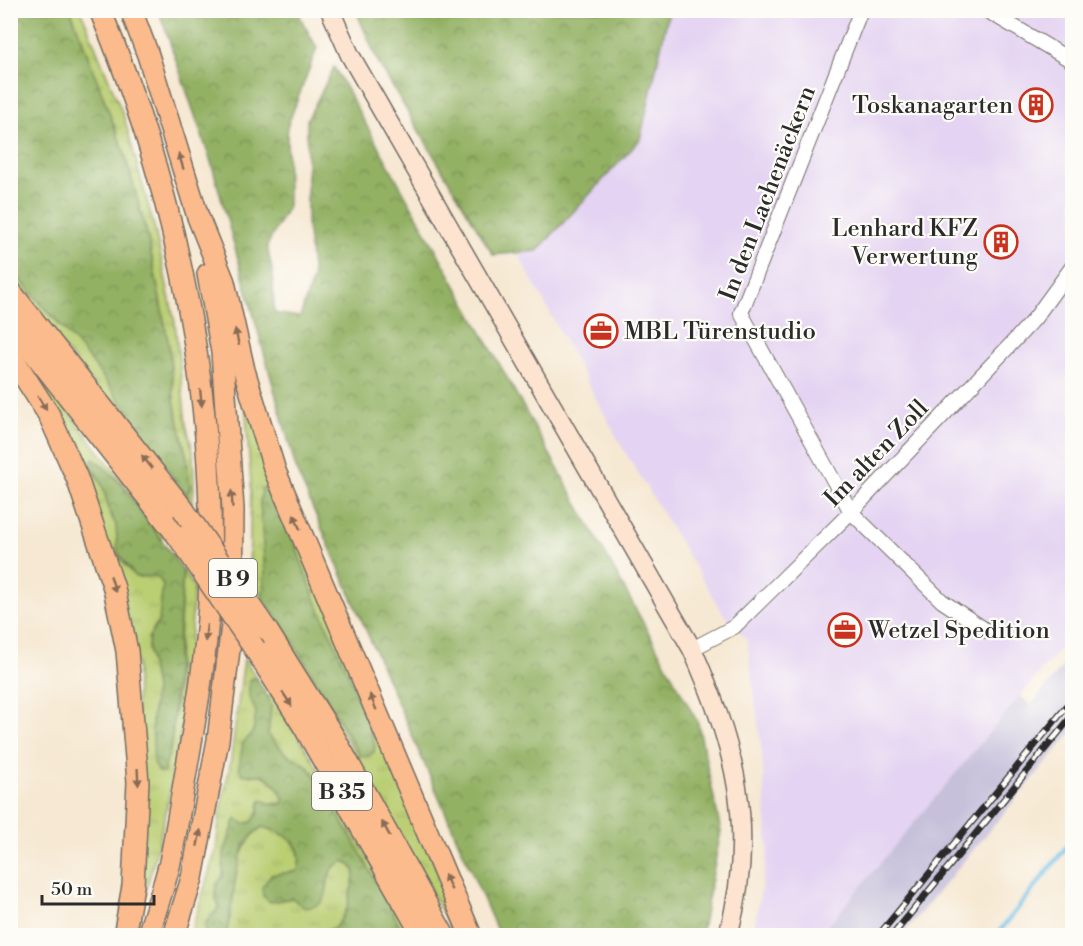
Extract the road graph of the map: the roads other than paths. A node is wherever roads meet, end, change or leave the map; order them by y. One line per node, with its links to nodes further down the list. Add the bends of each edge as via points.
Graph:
1 (89, 10): 8 (highway)
2 (100, 10): 8 (highway, B 9)
3 (131, 10): 9 (highway, B 9, one-way to 3)
4 (330, 10): 16 (main road, via 350,55)
5 (861, 10): 14 (street, In den Lachenäckern, via 741,312)
6 (986, 10): 7 (street)
7 (1072, 61)
8 (123, 66): 18 (highway, B 9, one-way to 18, via 155,162 195,343 210,532 209,605 200,693 169,864)
9 (198, 217): 19 (highway, B 9, one-way to 9, via 192,878 218,740 232,625 233,509 222,352); 22 (highway, one-way to 9, via 275,471 244,370 224,282)
10 (1072, 267): 14 (street, Im alten Zoll, via 1035,318)
11 (10, 291): 21 (highway, one-way to 11, bridge, via 335,739 266,629 183,509)
12 (10, 322): 20 (highway, B 35, one-way to 20, bridge, via 178,536 255,649 305,728)
13 (10, 354): 17 (highway, one-way to 17, via 49,415 77,478 114,588 127,651 138,782 133,886)
14 (851, 512): 15 (street, In den Lachenäckern, via 942,601); 16 (street, Im alten Zoll, via 734,627)
15 (987, 631)
16 (692, 649): 23 (main road, via 728,740 740,804 739,890)
17 (124, 936)
18 (148, 936)
19 (174, 936)
20 (423, 936)
21 (444, 936)
22 (471, 936)
23 (728, 936)

